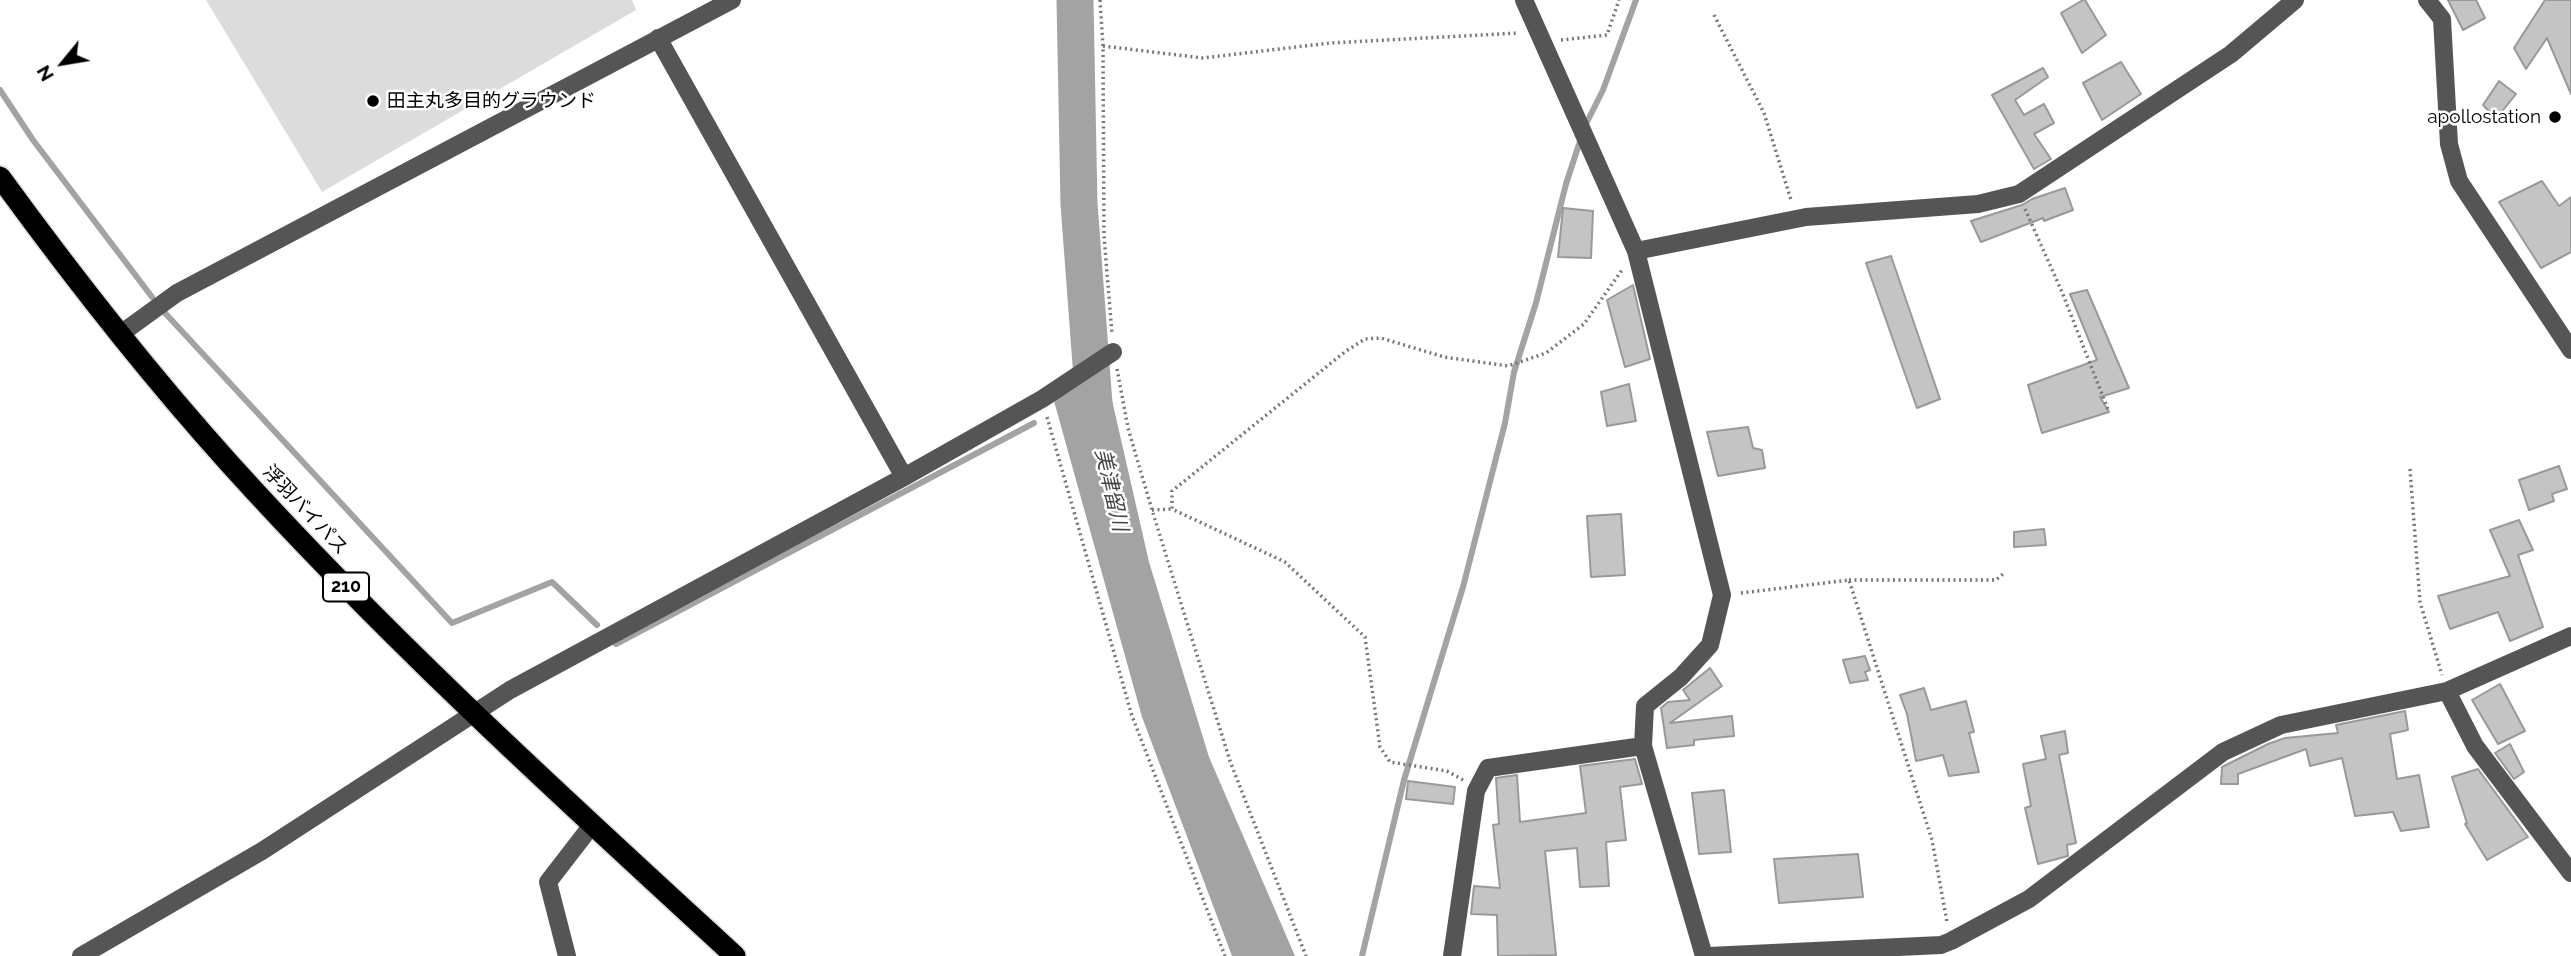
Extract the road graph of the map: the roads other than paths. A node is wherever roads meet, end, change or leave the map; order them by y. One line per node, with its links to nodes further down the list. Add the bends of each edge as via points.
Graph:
1 (732, 0): 5 (street)
2 (1524, 0): 7 (street)
3 (2295, 0): 7 (street, via 2231,54 2019,194 1978,204 1797,219)
4 (2427, 0): 9 (street, via 2442,19 2449,144 2459,181)
5 (658, 38): 8 (street, via 177,293); 11 (street)
6 (0, 177): 8 (highway, 浮羽バイパス / 210)
7 (1636, 251): 15 (street, via 1722,595 1710,645 1681,677 1644,706)
8 (119, 335): 14 (highway, 浮羽バイパス / 210, via 229,464)
9 (2571, 349)
10 (1114, 352): 11 (street, via 1042,399)
11 (904, 477): 14 (street)
12 (2571, 636): 13 (street)
13 (2447, 691): 17 (street, via 2475,746); 18 (street, via 2281,725 2223,752 2029,899)
14 (473, 713): 16 (highway, 浮羽バイパス / 210); 19 (street, via 262,851)
15 (1643, 746): 22 (street, via 1488,768 1477,789); 23 (street)
16 (592, 825): 20 (street, via 548,882); 21 (highway, 浮羽バイパス / 210)
17 (2571, 873)
18 (1945, 947): 23 (street)
19 (81, 956)
20 (566, 956)
21 (735, 956)
22 (1452, 956)
23 (1706, 956)

